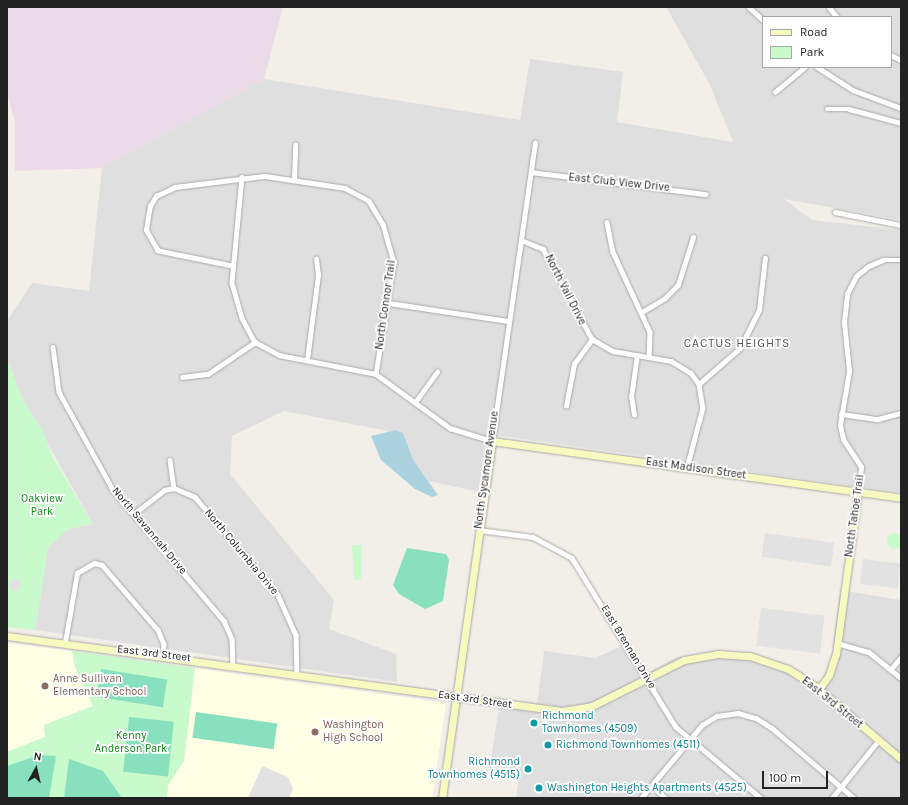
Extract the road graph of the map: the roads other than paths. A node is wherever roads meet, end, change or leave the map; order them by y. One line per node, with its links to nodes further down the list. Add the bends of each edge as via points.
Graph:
1 (749, 7): 4 (street)
2 (829, 7): 3 (street)
3 (836, 16)
4 (762, 19)
5 (892, 56): 6 (street)
6 (901, 60)
7 (804, 68): 9 (street)
8 (819, 68): 10 (street, via 853,90)
9 (774, 92)
10 (901, 108)
11 (826, 109): 12 (street, via 849,109)
12 (901, 123)
13 (535, 143): 15 (street, North Sycamore Avenue)
14 (295, 145): 17 (street)
15 (531, 172): 18 (street, East Club View Drive); 23 (street, North Sycamore Avenue)
16 (242, 177): 17 (street, North Connor Trail, via 265,176); 27 (street); 27 (street, North Connor Trail, via 164,190 152,201 146,224 150,241 162,253)
17 (294, 180): 28 (street, North Connor Trail, via 345,188 369,201 378,211 394,255)
18 (706, 194)
19 (835, 212): 21 (street)
20 (607, 222): 29 (street, via 613,252)
21 (901, 225)
22 (693, 238): 29 (street, via 678,286 665,298)
23 (521, 240): 30 (street, North Sycamore Avenue); 31 (street, North Vail Drive, via 543,249)
24 (765, 258): 40 (street, via 759,310 740,348)
25 (316, 259): 36 (street, via 318,275)
26 (901, 260): 44 (street, North Tahoe Trail, via 876,262 856,276 850,287 844,323 849,371)
27 (232, 266): 32 (street, via 235,298)
28 (389, 303): 30 (street); 38 (street, North Connor Trail)
29 (642, 312): 35 (street, via 650,332)
30 (508, 321): 46 (street, North Sycamore Avenue)
31 (592, 339): 34 (street, via 613,351); 42 (street, via 574,364)
32 (255, 342): 36 (street, via 279,355); 39 (street, via 208,374)
33 (53, 347): 52 (street, North Savannah Drive, via 55,376 62,398 113,490)
34 (637, 355): 35 (street); 45 (street, via 631,398)
35 (648, 357): 40 (street, via 678,364)
36 (307, 360): 38 (street)
37 (437, 372): 41 (street)
38 (376, 374): 41 (street)
39 (182, 377)
40 (699, 384): 48 (street, via 703,408)
41 (416, 401): 46 (street, via 450,428)
42 (566, 406)
43 (901, 413): 44 (street, via 878,419)
44 (841, 414): 50 (street, North Tahoe Trail, via 843,439 861,467)
45 (634, 415)
46 (492, 441): 48 (street, East Madison Street); 53 (street, North Sycamore Avenue)
47 (170, 460): 49 (street)
48 (687, 468): 50 (street, East Madison Street)
49 (174, 488): 52 (street, via 164,490); 61 (street, North Columbia Drive, via 195,498 278,595 296,635)
50 (858, 492): 51 (street, East Madison Street); 56 (street, North Tahoe Trail)
51 (901, 498)
52 (135, 513): 59 (street, North Savannah Drive, via 224,622 232,639)
53 (479, 530): 62 (street, East Brennan Drive, via 533,537 572,558); 65 (street, North Sycamore Avenue)
54 (7, 636): 55 (street, East 3rd Street)
55 (65, 642): 57 (street, East 3rd Street); 57 (street, via 77,573 94,563 102,565 158,630 164,644)
56 (837, 643): 60 (street, via 869,652); 64 (street, North Tahoe Trail, via 834,665)
57 (163, 656): 59 (street, East 3rd Street)
58 (901, 657): 60 (street)
59 (233, 666): 61 (street, East 3rd Street)
60 (891, 670): 63 (street)
61 (297, 675): 65 (street, East 3rd Street)
62 (647, 678): 64 (street, East 3rd Street, via 684,660 736,654 788,669); 65 (street, East 3rd Street, via 604,701 578,709 546,710); 66 (street, East Brennan Drive, via 676,727)
63 (901, 678)
64 (819, 689): 67 (street, East 3rd Street)
65 (456, 698): 71 (street, North Sycamore Avenue)
66 (690, 739): 69 (street); 70 (street, via 717,716 748,714 772,728); 74 (street, East Brennan Drive)
67 (878, 740): 68 (street, East 3rd Street); 70 (street)
68 (901, 759)
69 (652, 786): 72 (street); 73 (street)
70 (841, 787): 75 (street); 76 (street)
71 (442, 798)
72 (641, 798)
73 (666, 798)
74 (761, 798)
75 (832, 798)
76 (854, 798)

